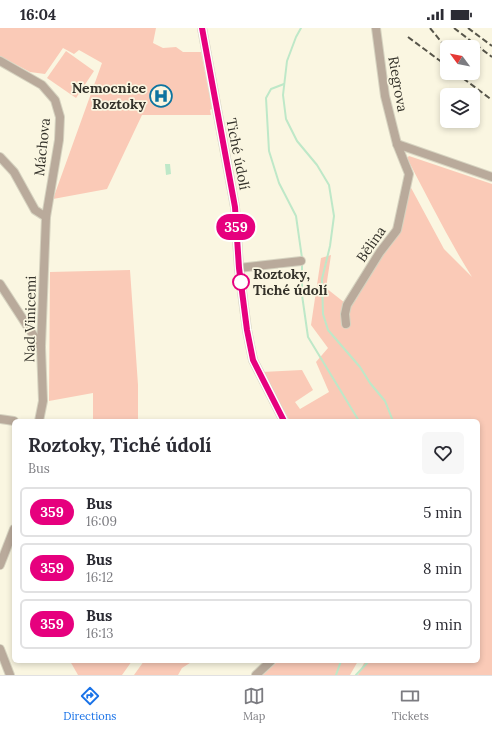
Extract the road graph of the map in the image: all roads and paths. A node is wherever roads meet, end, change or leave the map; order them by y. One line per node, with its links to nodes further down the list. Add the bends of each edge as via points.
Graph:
1 (202, 28): 10 (street, Tiché údolí, via 235,207)
2 (376, 28): 4 (street, Riegrova, via 385,96)
3 (0, 61): 8 (street, Máchova, via 42,85 55,100 60,117 59,140)
4 (397, 144): 6 (street, Riegrova); 7 (street)
5 (0, 157): 8 (street, via 14,172 35,210)
6 (409, 174): 12 (street, Bělina, via 397,230 347,305)
7 (492, 177)
8 (46, 217): 13 (street, Nad Vinicemi)
9 (301, 261): 10 (street)
10 (239, 268): 16 (street, Tiché údolí, via 253,360)
11 (0, 284): 13 (street)
12 (346, 324)
13 (41, 347): 15 (street, Nad Vinicemi, via 43,401)
14 (0, 419): 17 (street)
15 (39, 419)
16 (283, 419)
17 (12, 421)
18 (12, 533): 19 (street)
19 (0, 565)
20 (0, 649): 22 (street)
21 (269, 663): 23 (street)
22 (10, 675)
23 (256, 675)

